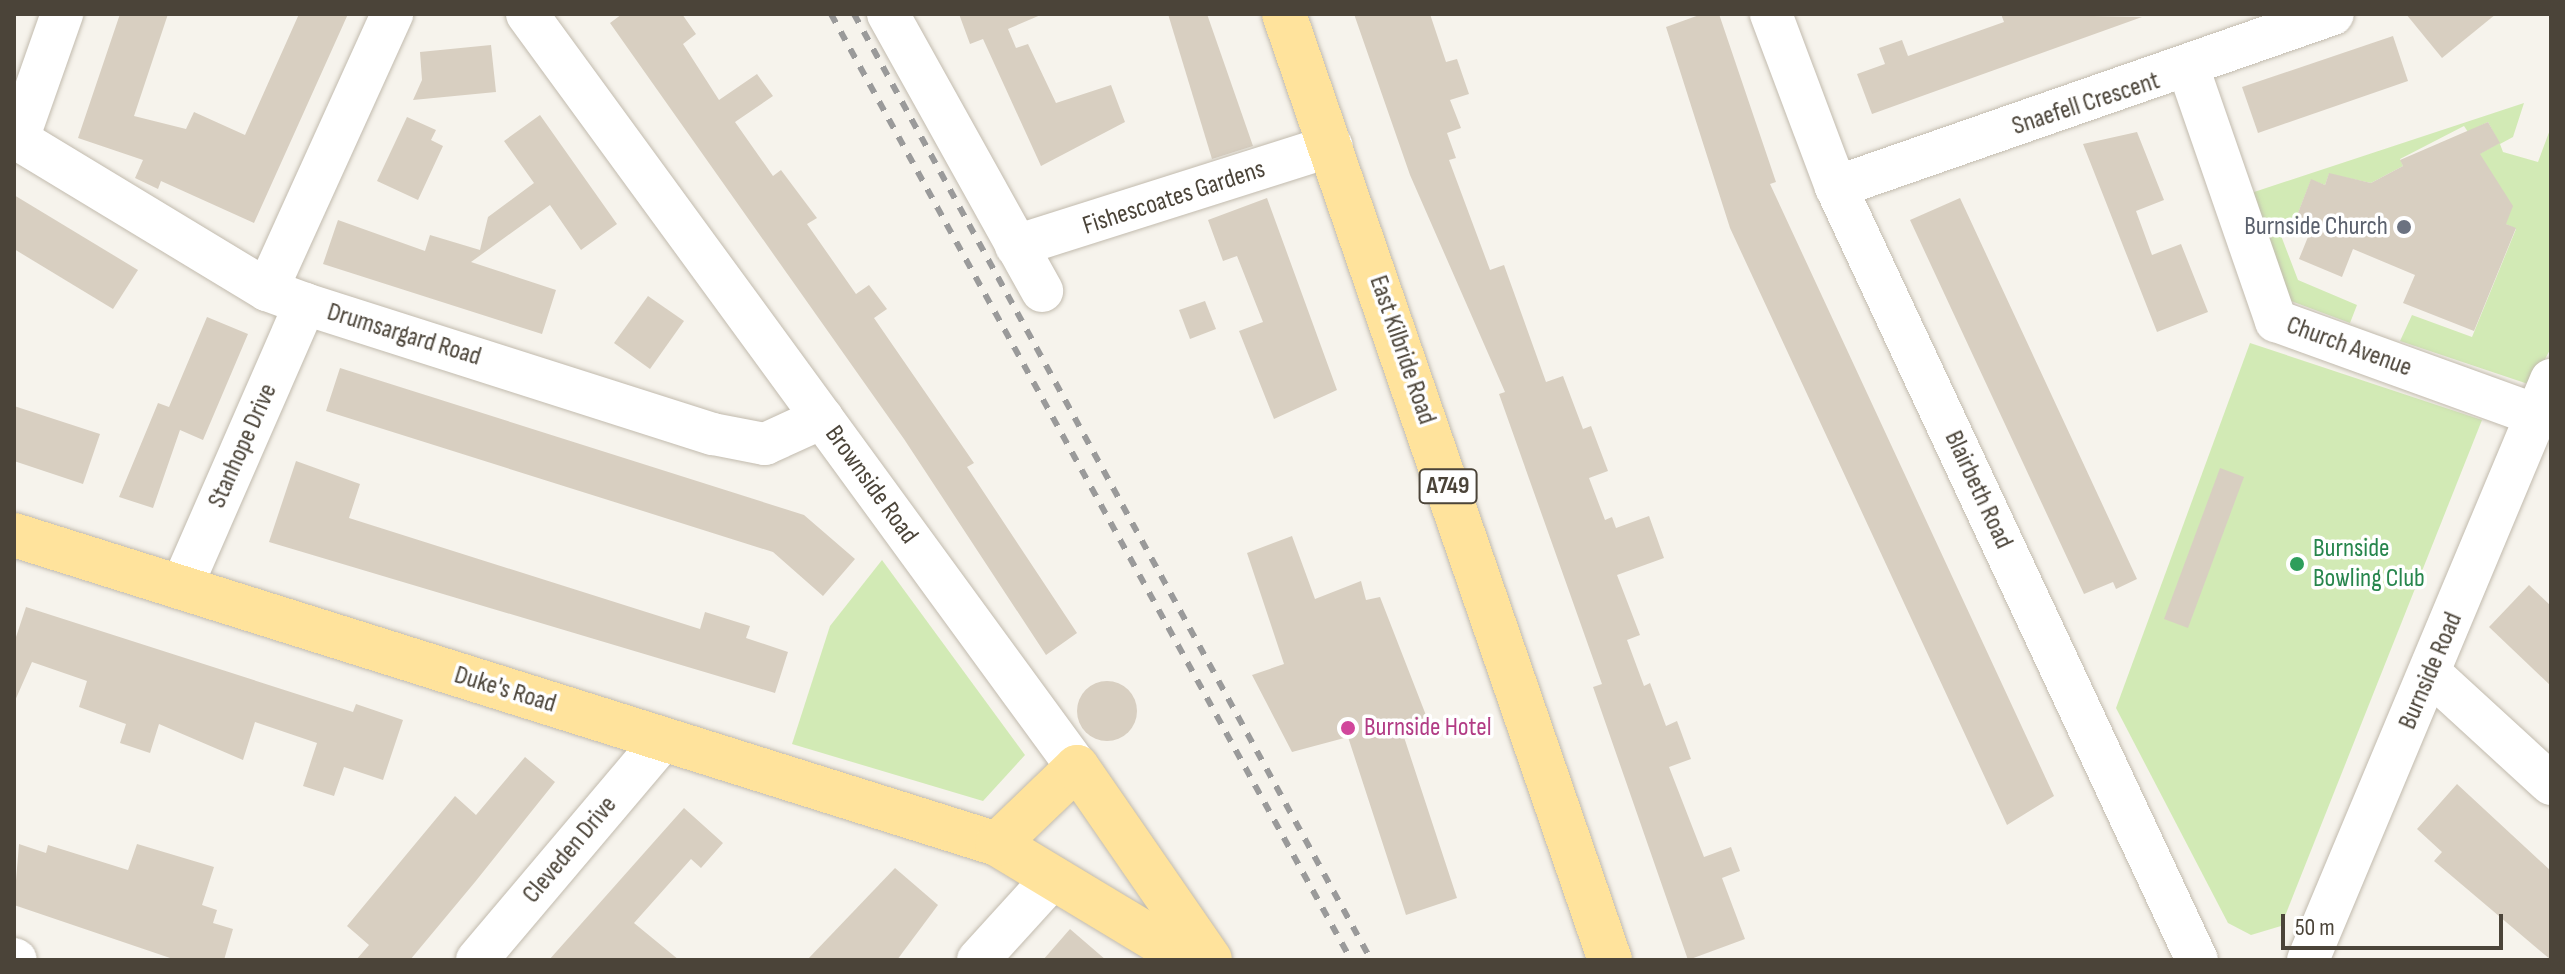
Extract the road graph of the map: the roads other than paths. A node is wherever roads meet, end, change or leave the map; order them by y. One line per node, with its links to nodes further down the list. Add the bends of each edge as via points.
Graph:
1 (62, 14): 9 (street)
2 (392, 14): 13 (street)
3 (527, 14): 17 (street, Brownside Road)
4 (888, 14): 12 (street)
5 (1284, 14): 10 (main road, East Kilbride Road / A749)
6 (1771, 14): 11 (street, Blairbeth Road)
7 (2333, 14): 8 (street, Snaefell Crescent)
8 (2189, 70): 11 (street, Snaefell Crescent); 16 (street, Church Avenue, via 2276,321)
9 (16, 138): 13 (street, Drumsargard Road)
10 (1332, 146): 12 (street, Fishescoates Gardens); 30 (main road, East Kilbride Road / A749)
11 (1836, 187): 31 (street, Blairbeth Road)
12 (1016, 246): 14 (street)
13 (267, 290): 15 (street, Drumsargard Road)
14 (1042, 291)
15 (305, 304): 17 (street, Drumsargard Road, via 713,434 765,444); 19 (street, Stanhope Drive)
16 (2543, 398): 20 (street, Burnside Road)
17 (822, 418): 22 (street, Brownside Road)
18 (14, 535): 19 (main road, Duke's Road)
19 (181, 588): 21 (main road, Duke's Road)
20 (2431, 674): 23 (street); 32 (street, Burnside Road)
21 (664, 739): 24 (main road, Duke's Road); 26 (street, Cleveden Drive)
22 (1077, 767): 24 (main road); 29 (main road, Brownside Road)
23 (2551, 784)
24 (997, 844): 25 (main road, Duke's Road)
25 (1050, 881): 27 (street); 28 (main road, Duke's Road)
26 (477, 960)
27 (978, 960)
28 (1189, 960)
29 (1210, 960)
30 (1610, 960)
31 (2197, 960)
32 (2308, 960)

